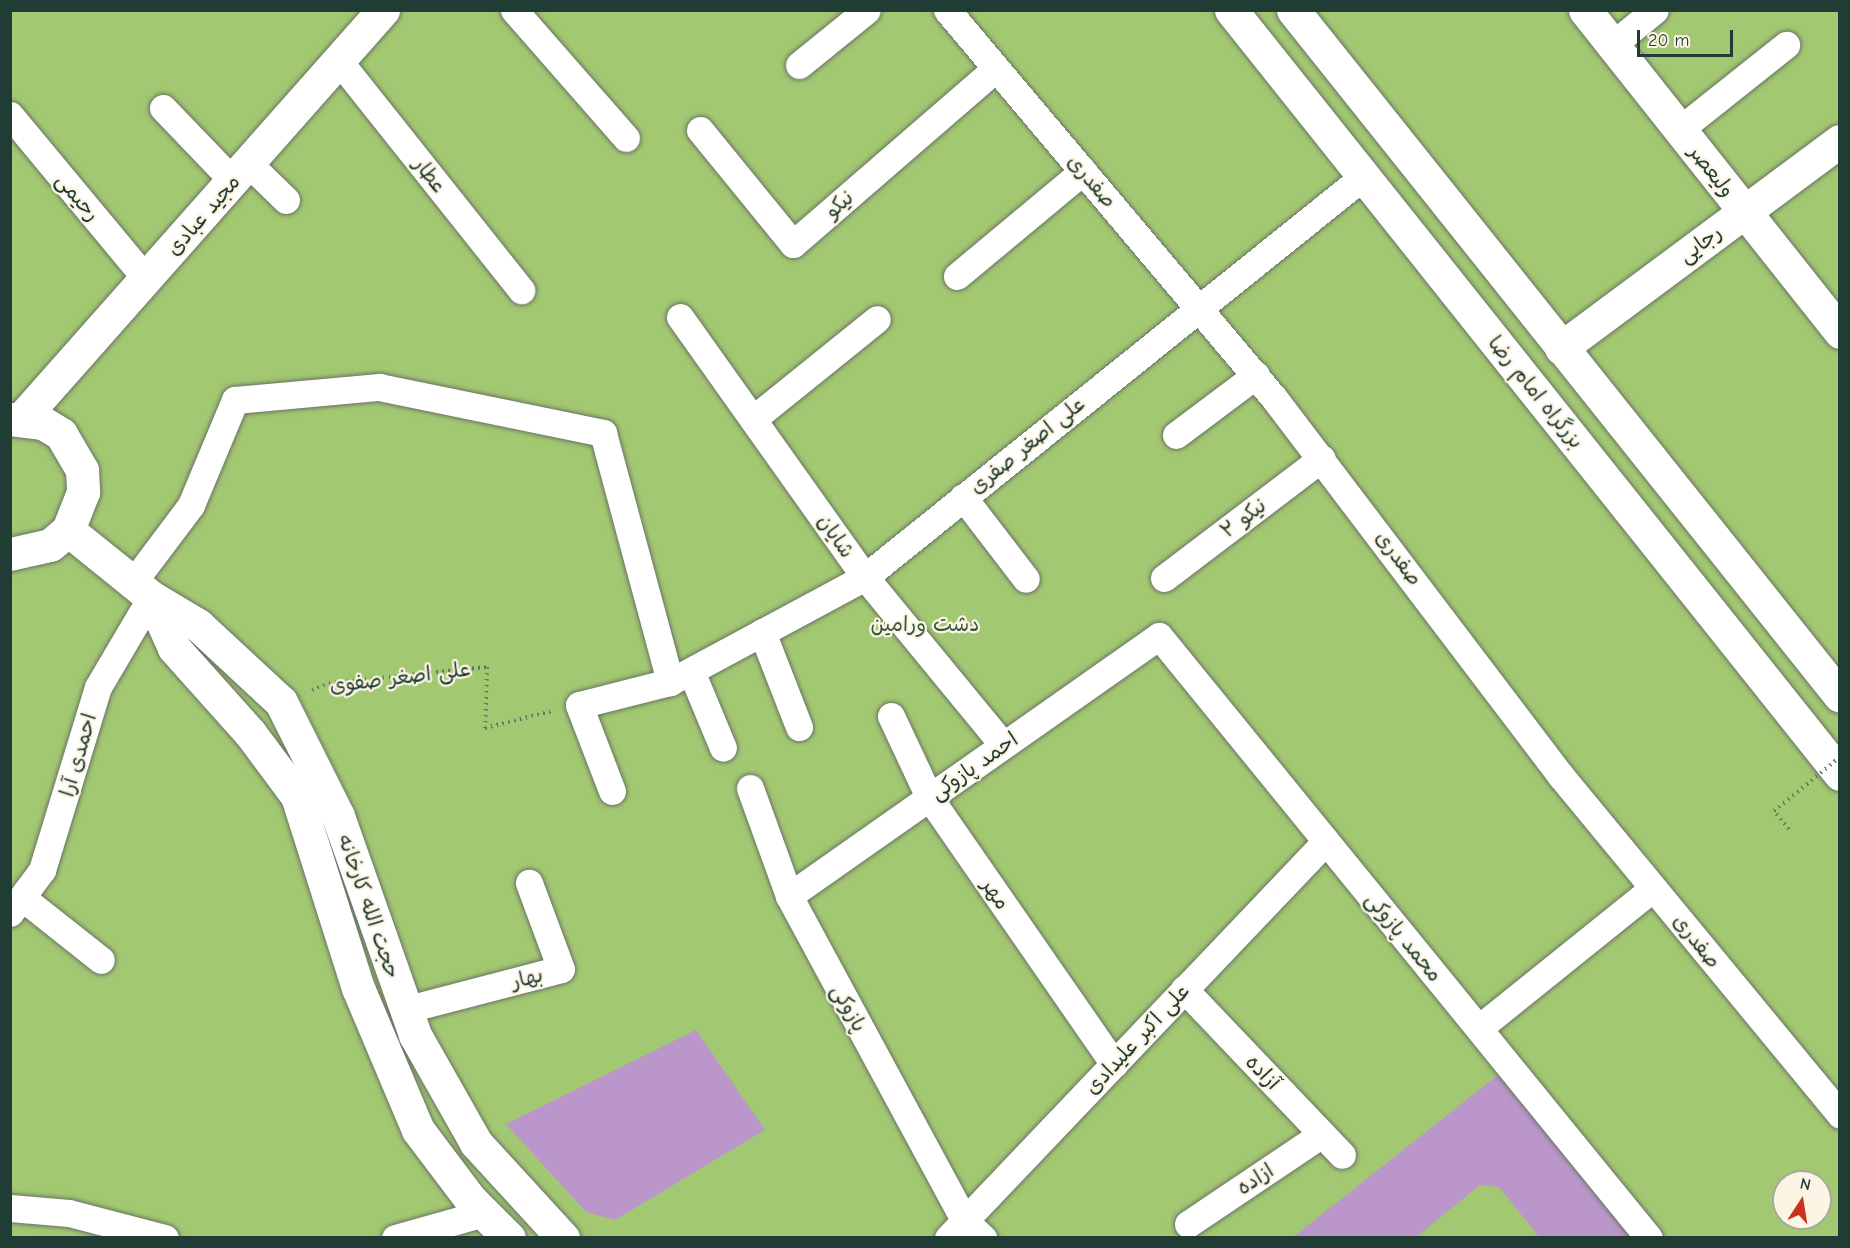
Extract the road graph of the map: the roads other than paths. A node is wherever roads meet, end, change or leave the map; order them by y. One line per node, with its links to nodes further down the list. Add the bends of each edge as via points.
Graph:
1 (382, 10): 11 (main road, مجید عبادی)
2 (514, 10): 18 (street)
3 (867, 10): 12 (street)
4 (947, 10): 13 (street, صفدری)
5 (1231, 10): 22 (main road, بزرگراه امام رضا)
6 (1293, 10): 32 (main road)
7 (1585, 10): 9 (main road, ولیعصر)
8 (1654, 10): 9 (street)
9 (1612, 45): 17 (main road, ولیعصر)
10 (1786, 45): 17 (street)
11 (339, 61): 21 (main road, مجید عبادی); 27 (street, عطار)
12 (799, 65)
13 (995, 69): 16 (street, نیکو, via 792,244); 20 (street, صفدری)
14 (163, 108): 21 (street)
15 (10, 115): 26 (street, رحیمی)
16 (700, 130)
17 (1679, 130): 24 (main road, ولیعصر)
18 (626, 138)
19 (1839, 141): 24 (main road, رجایی)
20 (1083, 171): 25 (street); 28 (street, صفدری)
21 (240, 172): 23 (street); 26 (main road, مجید عبادی)
22 (1364, 176): 28 (street, علی اصغر صفری); 53 (main road, بزرگراه امام رضا)
23 (286, 200)
24 (1743, 211): 31 (main road, ولیعصر); 32 (main road, رجایی)
25 (957, 276)
26 (146, 279): 34 (main road, مجید عبادی)
27 (521, 290)
28 (1199, 306): 33 (street, صفدری); 38 (street, علی اصغر صفری)
29 (680, 317): 35 (street, شایان)
30 (877, 319): 35 (street)
31 (1839, 332)
32 (1561, 348): 48 (main road)
33 (1256, 375): 36 (street); 37 (street, صفدری)
34 (16, 418): 39 (main road, via 61,434 74,451 83,492)
35 (753, 419): 41 (street, شایان)
36 (1176, 435)
37 (1323, 458): 42 (street, نیکو ۲); 59 (street, صفدری, via 1561,776)
38 (963, 496): 41 (street, علی اصغر صفری); 43 (street)
39 (68, 531): 40 (main road, via 50,545); 44 (main road, حجت الله کارخانه)
40 (10, 554)
41 (865, 577): 45 (street, علی اصغر صفری); 51 (street, شایان)
42 (1164, 578)
43 (1026, 579)
44 (142, 589): 47 (street, احمدی آرا, via 191,505 235,400 379,387 603,433); 61 (street, احمدی آرا, via 98,687 42,870); 64 (main road, حجت الله کارخانه, via 198,625 281,702 338,816); 71 (main road, حجت الله کارخانه, via 174,648 250,733 297,796 358,988 418,1130)
45 (762, 632): 47 (street, علی اصغر صفری); 50 (street)
46 (1159, 636): 51 (street, احمد پازوکی); 57 (street, محمد پازوکی)
47 (681, 676): 52 (street); 55 (street, via 579,705)
48 (1839, 696)
49 (891, 716): 56 (street, مهر)
50 (799, 726)
51 (1003, 746): 56 (street, احمد پازوکی)
52 (723, 748)
53 (1839, 774)
54 (750, 788): 60 (street, پازوکی)
55 (612, 790)
56 (930, 797): 60 (street, احمد پازوکی); 66 (street, مهر)
57 (1326, 841): 63 (street, علی اکبر علیدادی); 65 (street, محمد پازوکی)
58 (530, 883): 64 (street, بهار, via 561,969)
59 (1653, 888): 65 (street); 67 (street, صفدری)
60 (789, 896): 73 (street, پازوکی)
61 (17, 906): 62 (street)
62 (101, 960)
63 (1184, 990): 66 (street, علی اکبر علیدادی); 68 (street, آزاده)
64 (404, 1010): 77 (main road, حجت الله کارخانه, via 476,1143)
65 (1479, 1028): 78 (street, محمد پازوکی)
66 (1114, 1064): 73 (street, علی اکبر علیدادی)
67 (1839, 1115)
68 (1322, 1134): 69 (street, آزاده); 72 (street, ازاده)
69 (1342, 1155)
70 (10, 1208): 74 (street, via 69,1213)
71 (484, 1213): 75 (street); 76 (main road, حجت الله کارخانه)
72 (1188, 1224)
73 (965, 1232)
74 (165, 1238)
75 (395, 1238)
76 (509, 1238)
77 (563, 1238)
78 (1649, 1238)

